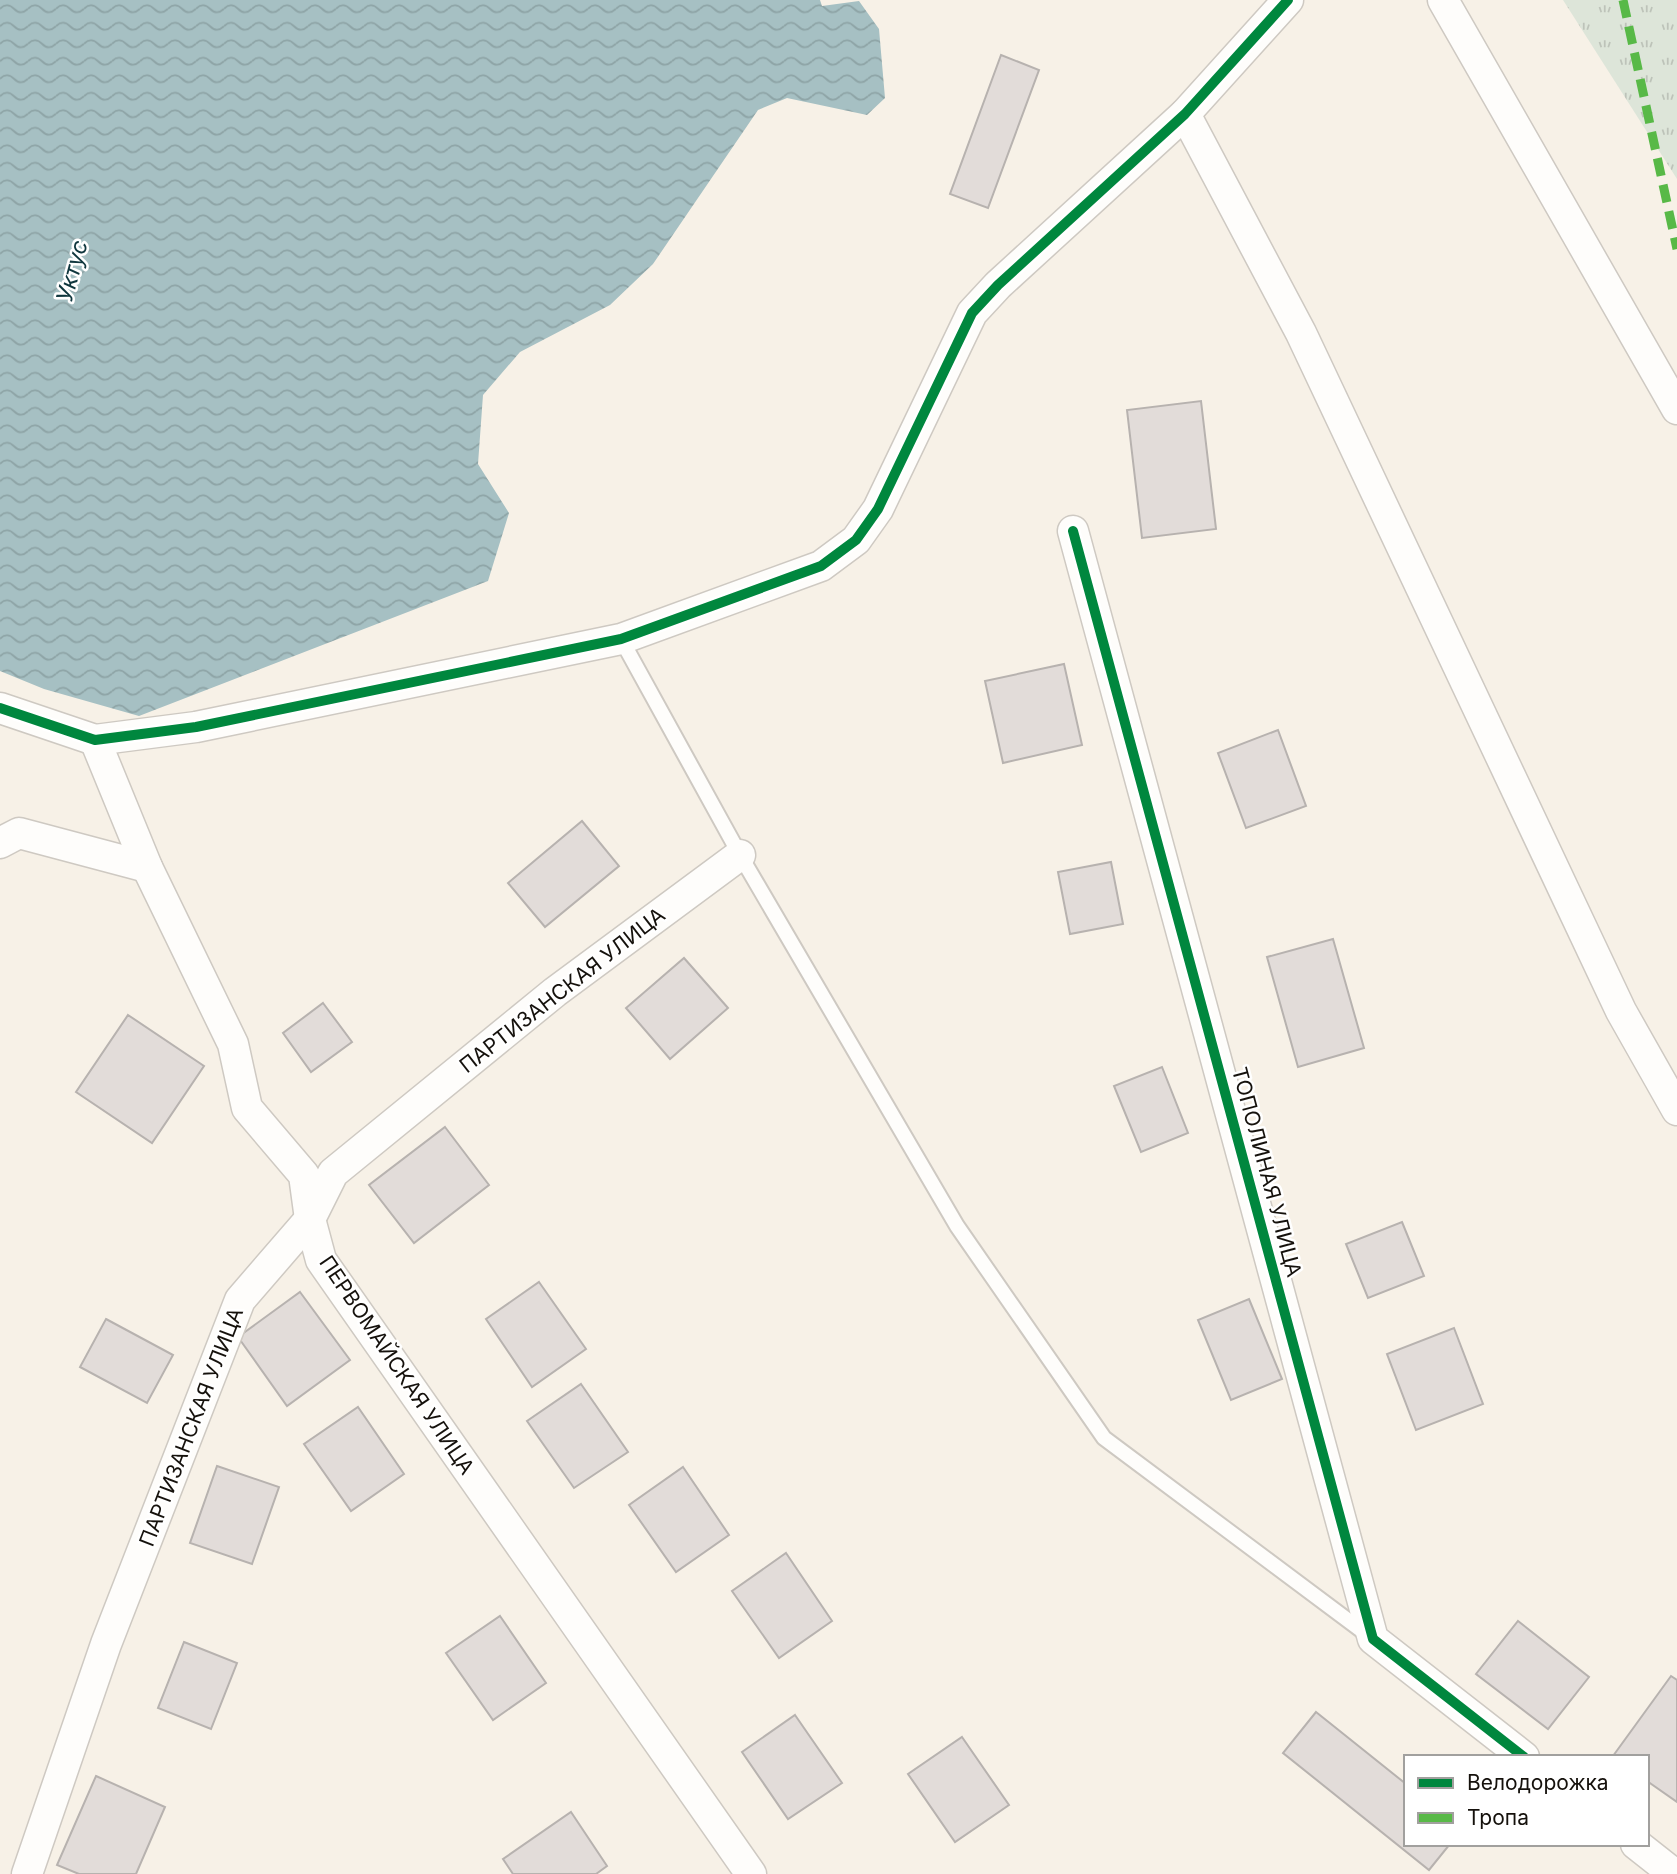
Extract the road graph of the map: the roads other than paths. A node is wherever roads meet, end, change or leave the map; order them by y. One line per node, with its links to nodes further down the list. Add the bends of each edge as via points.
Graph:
1 (1289, 0): 3 (street)
2 (1443, 0): 4 (street)
3 (1185, 114): 6 (street, via 971,313 878,509 856,540 821,566); 12 (street, via 1301,333 1621,1011)
4 (1677, 409)
5 (1073, 531): 14 (street, ТОПОЛИНАЯ УЛИЦА)
6 (621, 639): 8 (street, via 195,727); 10 (lane)
7 (0, 708): 8 (street)
8 (94, 740): 11 (street, ПЕРВОМАЙСКАЯ УЛИЦА)
9 (0, 843): 11 (street, via 19,833)
10 (740, 855): 13 (street, ПАРТИЗАНСКАЯ УЛИЦА, via 555,992 333,1172); 14 (lane, via 957,1226 1104,1438)
11 (147, 867): 13 (street, ПЕРВОМАЙСКАЯ УЛИЦА, via 233,1044 247,1108 304,1175)
12 (1677, 1110)
13 (310, 1219): 17 (street, ПАРТИЗАНСКАЯ УЛИЦА, via 240,1300 106,1644); 18 (street, ПЕРВОМАЙСКАЯ УЛИЦА, via 321,1260)
14 (1373, 1639): 15 (street)
15 (1521, 1755)
16 (1639, 1846): 19 (street)
17 (27, 1874)
18 (751, 1874)
19 (1674, 1874)

